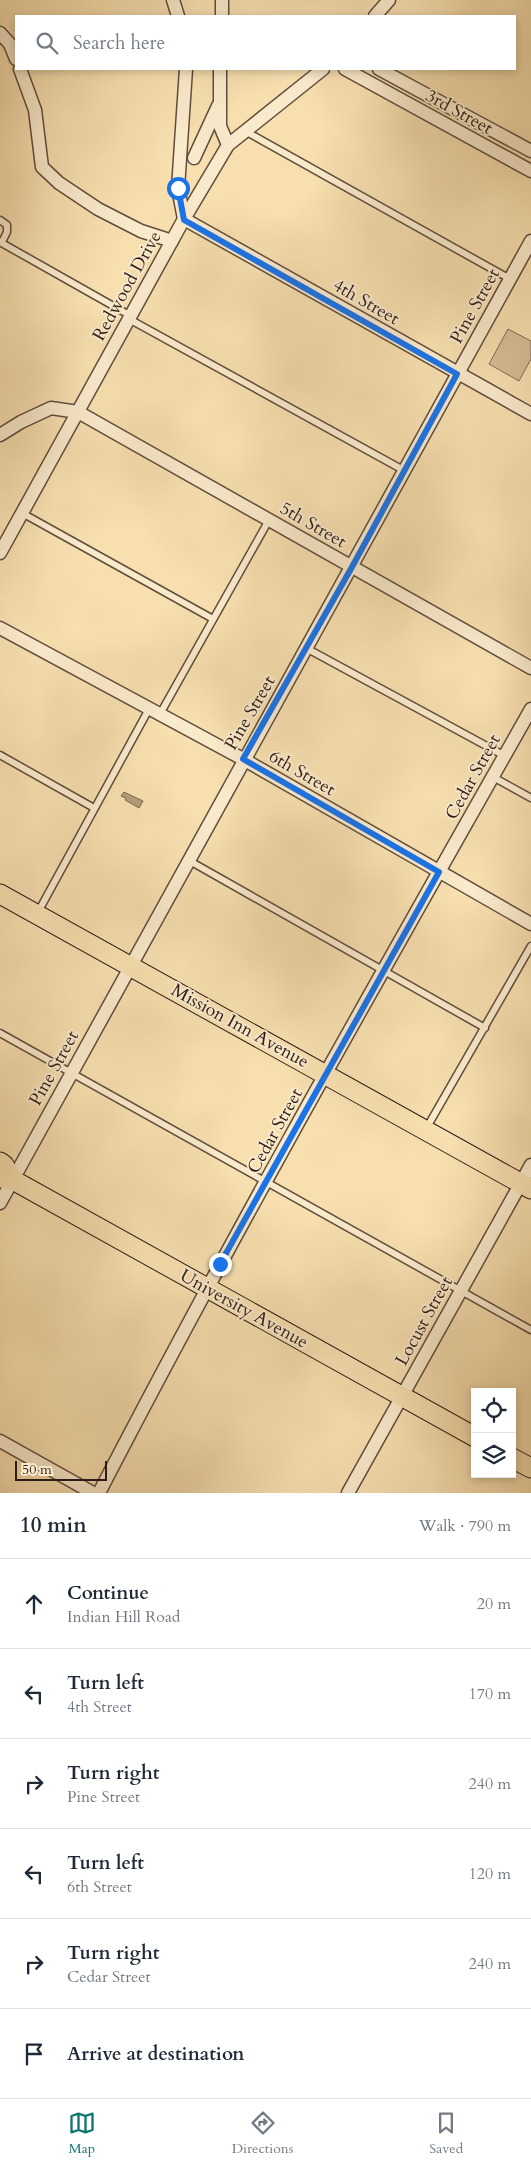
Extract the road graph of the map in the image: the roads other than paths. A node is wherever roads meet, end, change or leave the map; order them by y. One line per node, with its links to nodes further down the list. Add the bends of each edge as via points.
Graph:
1 (173, 0): 4 (street)
2 (222, 0): 5 (street)
3 (389, 0): 6 (street)
4 (178, 15)
5 (222, 15)
6 (376, 15)
7 (0, 33): 8 (street, via 10,44)
8 (15, 56)
9 (20, 70): 25 (street, via 35,110 42,167 59,184 98,209 141,231)
10 (186, 70): 18 (street)
11 (220, 70): 15 (street)
12 (322, 70): 16 (street, Redwood Drive)
13 (347, 70): 22 (street, 3rd Street)
14 (381, 70): 19 (street, 3rd Street)
15 (219, 105): 17 (street, via 220,126); 20 (street)
16 (245, 131): 17 (street, Redwood Drive); 28 (lane)
17 (228, 145): 21 (street, Redwood Drive)
18 (181, 151): 20 (street); 24 (street, via 178,188)
19 (531, 151)
20 (194, 158): 21 (street)
21 (213, 170): 24 (street, Redwood Drive)
22 (531, 171)
23 (0, 220): 27 (lane, via 7,225)
24 (184, 220): 25 (street, Redwood Drive); 30 (street, 4th Street)
25 (172, 240): 29 (street, Redwood Drive)
26 (531, 241): 28 (street, Pine Street)
27 (1, 242): 29 (lane)
28 (510, 279): 30 (street, Pine Street)
29 (130, 318): 31 (street, Redwood Drive); 34 (lane)
30 (457, 374): 32 (street, 4th Street); 34 (street, Pine Street)
31 (78, 412): 33 (street, via 51,408); 35 (street, Redwood Drive); 36 (street, 5th Street)
32 (531, 414)
33 (0, 435)
34 (405, 471): 38 (street, Pine Street)
35 (22, 513): 37 (street, Redwood Drive); 39 (lane)
36 (269, 520): 38 (street, 5th Street); 39 (lane)
37 (0, 553)
38 (352, 567): 41 (street, Pine Street); 42 (street, 5th Street)
39 (213, 619): 44 (lane)
40 (0, 628): 44 (street, 6th Street)
41 (306, 648): 46 (lane); 47 (street, Pine Street)
42 (531, 668)
43 (531, 710): 46 (street, Cedar Street)
44 (154, 711): 47 (street, 6th Street); 50 (lane)
45 (0, 755): 50 (lane)
46 (505, 756): 48 (street, Cedar Street)
47 (243, 759): 51 (street, Pine Street); 52 (street, 6th Street)
48 (493, 777): 49 (lane); 52 (street, Cedar Street)
49 (531, 798)
50 (94, 808): 54 (lane)
51 (188, 860): 57 (street, Pine Street); 58 (lane)
52 (439, 872): 55 (street, 6th Street); 58 (street, Cedar Street)
53 (0, 894): 54 (main road, Mission Inn Avenue)
54 (37, 914): 57 (main road, Mission Inn Avenue)
55 (531, 924)
56 (531, 946): 59 (lane)
57 (130, 966): 61 (street, Pine Street); 62 (main road, Mission Inn Avenue)
58 (384, 970): 59 (lane); 62 (street, Cedar Street)
59 (485, 1028): 63 (lane)
60 (0, 1033): 61 (lane)
61 (71, 1073): 66 (street, Pine Street); 67 (lane)
62 (326, 1074): 63 (main road, Mission Inn Avenue); 67 (street, Cedar Street)
63 (426, 1130): 68 (main road, Mission Inn Avenue)
64 (0, 1162): 66 (main road, University Avenue, via 4,1165)
65 (531, 1165): 68 (street, Locust Street)
66 (6, 1179): 69 (street, Pine Street); 70 (main road, University Avenue)
67 (268, 1181): 70 (street, Cedar Street); 71 (lane)
68 (526, 1186): 71 (street, Locust Street)
69 (0, 1203)
70 (206, 1288): 73 (main road, University Avenue); 79 (street, Cedar Street)
71 (461, 1291): 72 (lane); 73 (street, Locust Street)
72 (531, 1330)
73 (402, 1396): 74 (main road, University Avenue); 80 (street, Locust Street)
74 (471, 1435)
75 (0, 1441): 78 (street)
76 (516, 1460): 77 (main road)
77 (531, 1468)
78 (93, 1493)
79 (99, 1493)
80 (348, 1493)

